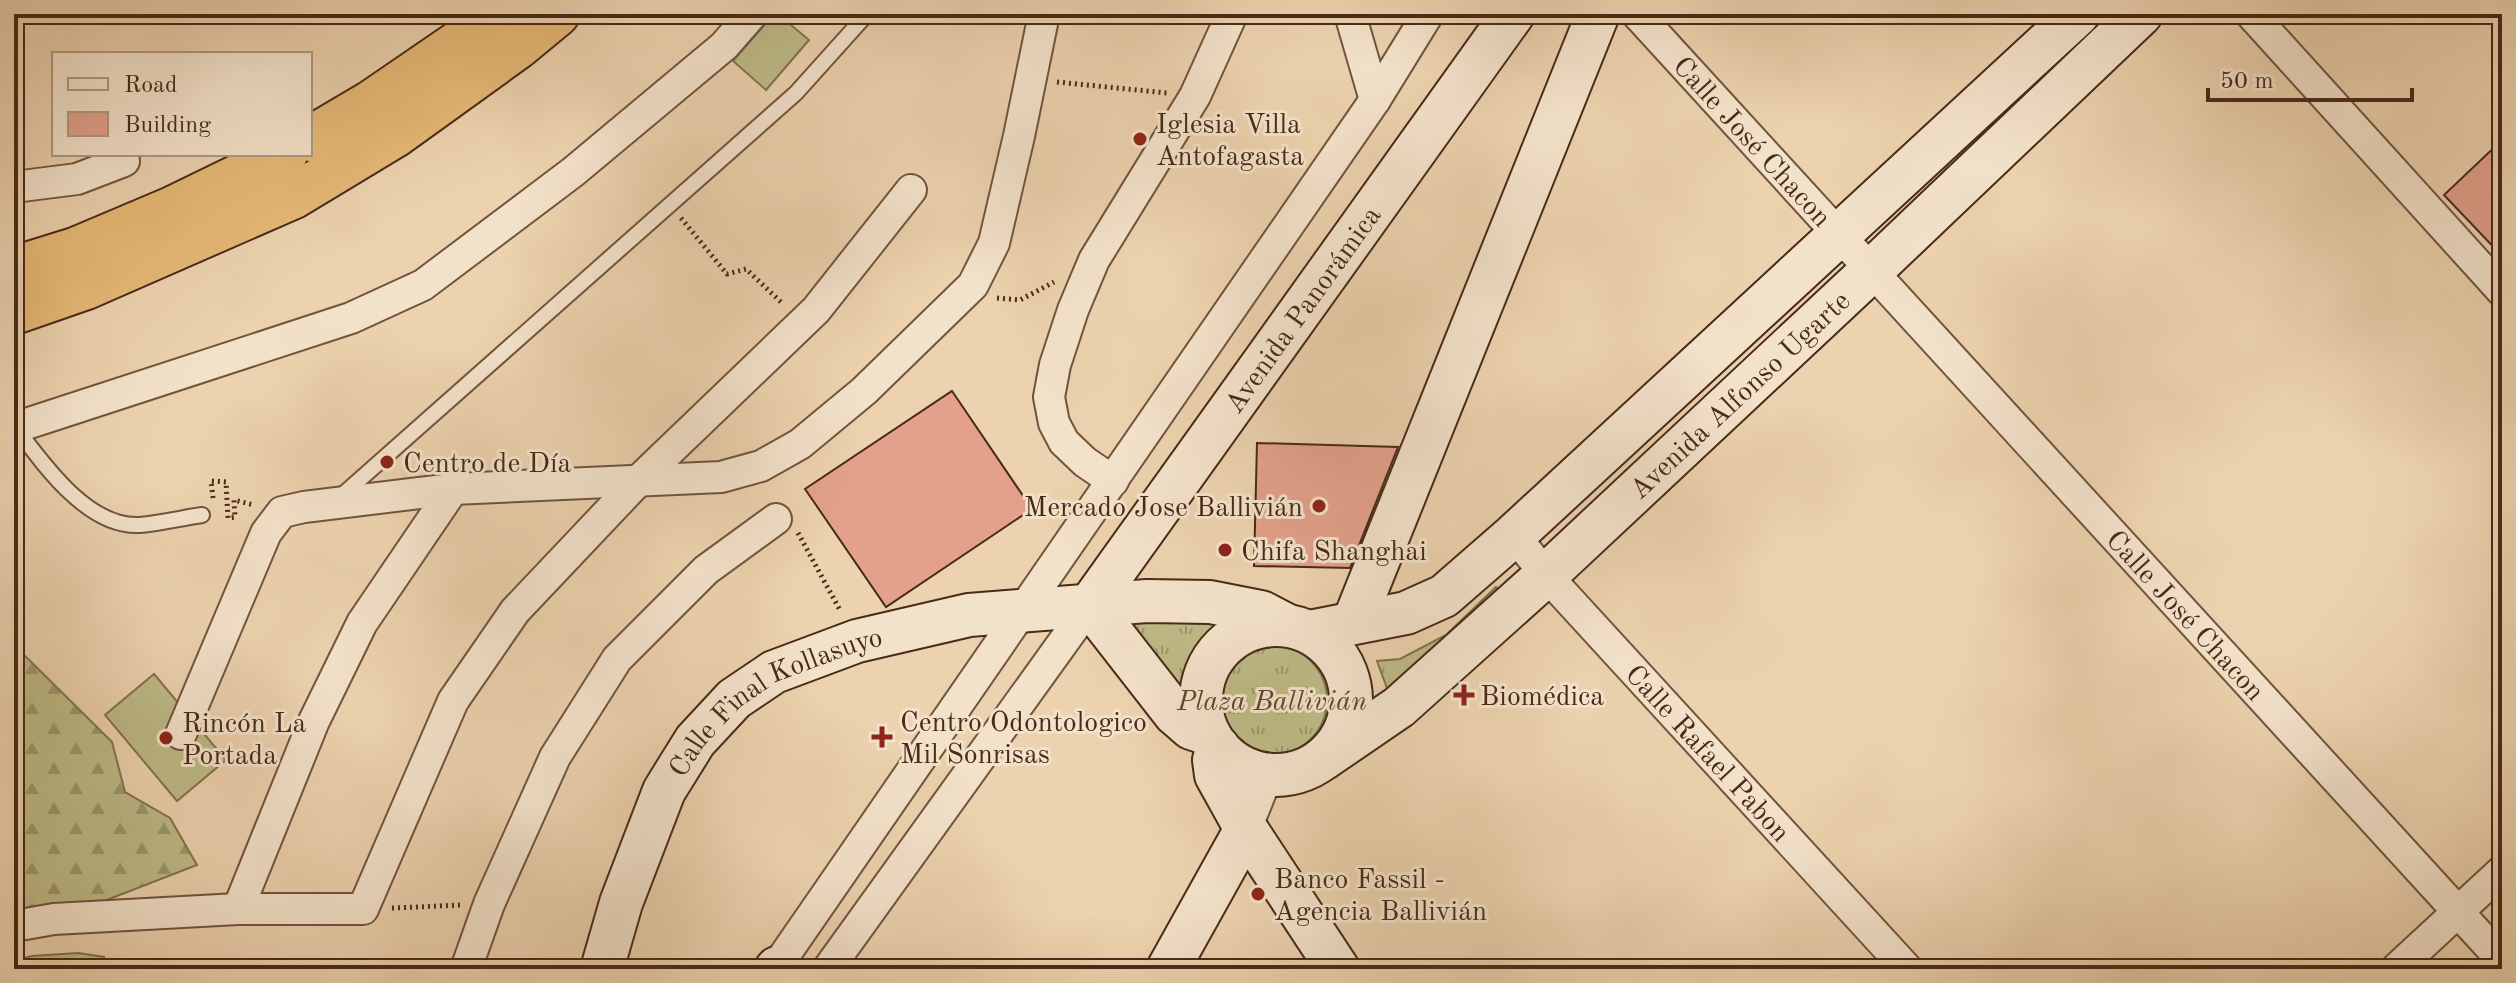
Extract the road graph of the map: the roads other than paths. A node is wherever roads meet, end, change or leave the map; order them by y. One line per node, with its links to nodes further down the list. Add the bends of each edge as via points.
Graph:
1 (501, 14): 16 (highway)
2 (557, 14): 25 (highway, via 395,135 294,196 86,287)
3 (752, 14): 26 (street, via 724,46 573,172 423,285 351,318)
4 (867, 14): 30 (lane, via 796,93)
5 (1044, 14): 27 (street, via 994,243 973,285 864,391 800,444 761,466 721,477)
6 (1232, 14): 28 (street, via 1195,96 1094,260 1055,365 1049,397 1054,423 1064,442)
7 (1350, 14): 15 (street)
8 (1428, 14): 15 (street)
9 (1513, 14): 35 (main road, Avenida Panorámica)
10 (1598, 14): 37 (main road)
11 (1637, 14): 21 (street, Calle José Chacon)
12 (2078, 14): 21 (main road, Avenida Alfonso Ugarte)
13 (2141, 14): 23 (main road, Avenida Alfonso Ugarte)
14 (2251, 14): 24 (street)
15 (1375, 100): 28 (street)
16 (312, 138)
17 (281, 156): 22 (highway, via 144,221)
18 (124, 161): 19 (street, via 77,179)
19 (14, 187)
20 (911, 190): 27 (street, via 816,310)
21 (1837, 235): 23 (street, Calle José Chacon); 33 (main road, Avenida Alfonso Ugarte)
22 (14, 269)
23 (1871, 271): 34 (main road, Avenida Alfonso Ugarte); 46 (street, Calle José Chacon)
24 (2502, 291)
25 (14, 312)
26 (15, 428): 31 (lane, via 50,473 111,521 137,525)
27 (638, 481): 29 (street); 45 (street, via 515,611 453,701 363,909)
28 (1113, 481): 36 (street)
29 (453, 489): 30 (street); 45 (street, via 362,623 314,721)
30 (330, 506): 39 (street, via 282,512 266,533)
31 (202, 515)
32 (784, 522): 49 (street, via 706,570 617,659 555,757)
33 (1514, 535): 34 (street, Calle Rafael Pabon); 37 (main road, Avenida Alfonso Ugarte, via 1444,596 1406,613)
34 (1546, 575): 41 (main road, Avenida Alfonso Ugarte, via 1399,707); 55 (street, Calle Rafael Pabon)
35 (1090, 605): 36 (main road, Calle Final Kollasuyo); 38 (main road, Calle Final Kollasuyo, via 1210,602 1261,612); 40 (main road, via 1175,714); 52 (street)
36 (1024, 610): 50 (main road, Calle Final Kollasuyo, via 969,615 857,641 774,672 734,699 695,741 664,791); 51 (street)
37 (1354, 621): 38 (main road, Avenida Alfonso Ugarte)
38 (1297, 629): 40 (main road, via 1256,627 1243,632 1211,663 1201,706); 41 (main road, via 1326,643 1340,659 1352,698 1341,738)
39 (181, 734)
40 (1214, 740): 42 (main road, via 1240,765); 43 (main road, via 1216,775)
41 (1323, 759): 42 (main road, via 1297,772)
42 (1268, 774): 43 (street)
43 (1246, 829): 53 (main road); 54 (main road)
44 (2502, 871): 46 (street)
45 (238, 909): 47 (street)
46 (2458, 913): 48 (street, Calle José Chacon); 56 (street)
47 (14, 926)
48 (2502, 960)
49 (466, 969)
50 (602, 969)
51 (776, 969)
52 (828, 969)
53 (1168, 969)
54 (1338, 969)
55 (1907, 969)
56 (2396, 969)

